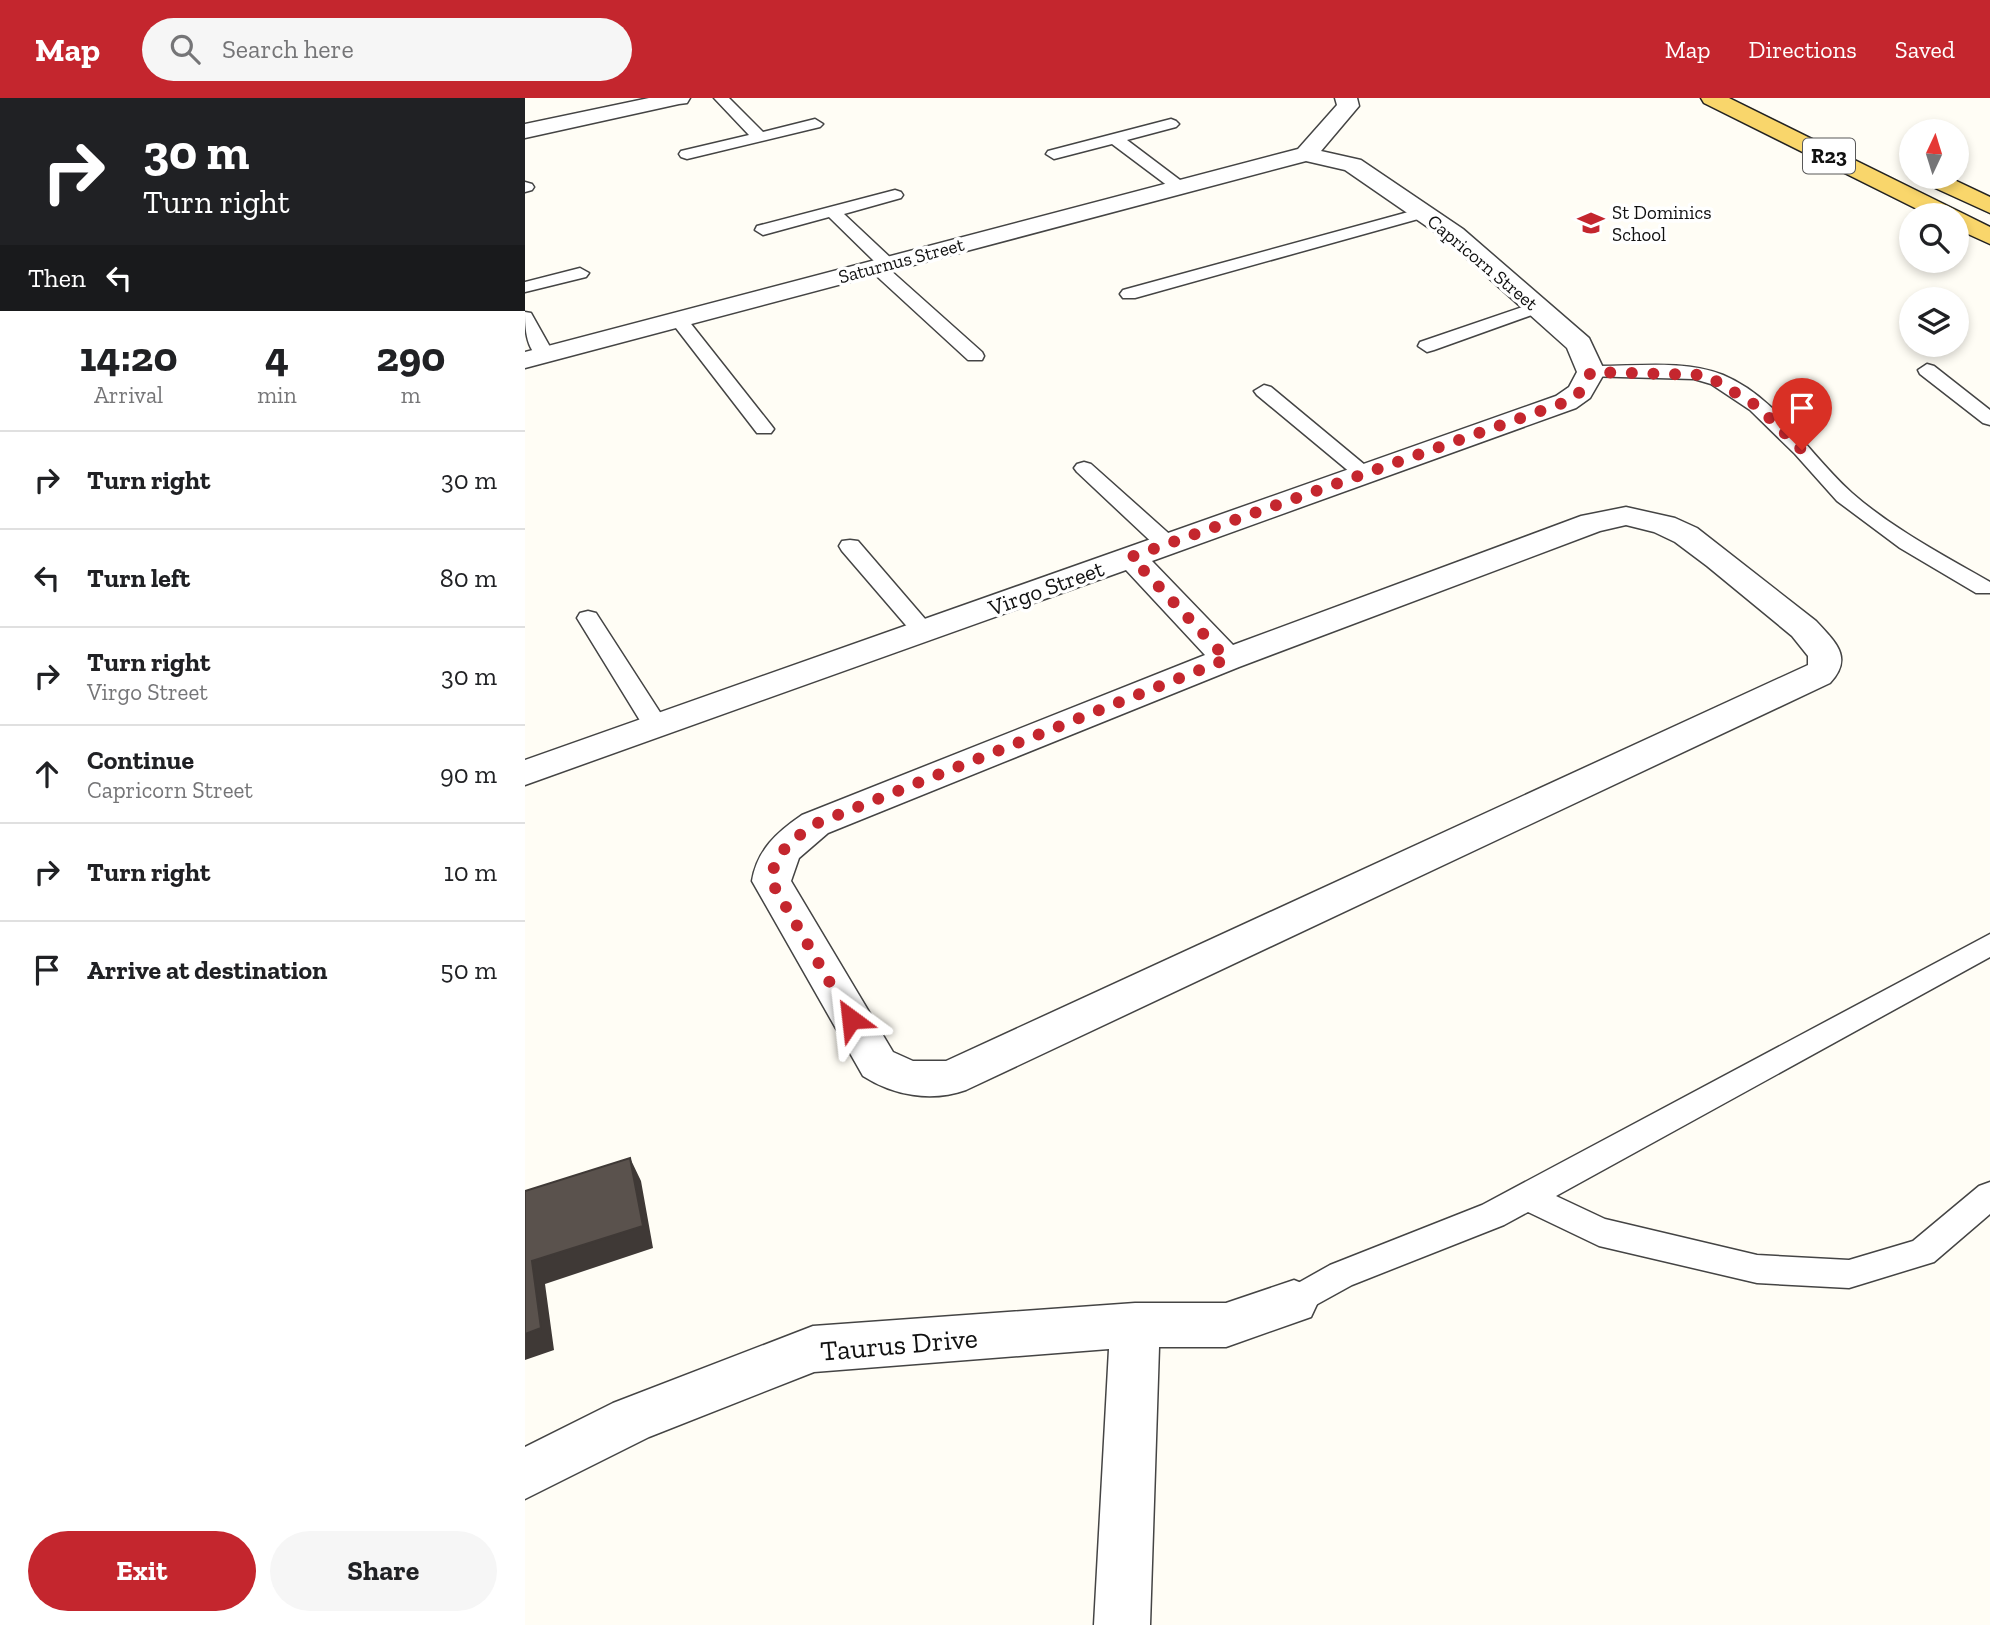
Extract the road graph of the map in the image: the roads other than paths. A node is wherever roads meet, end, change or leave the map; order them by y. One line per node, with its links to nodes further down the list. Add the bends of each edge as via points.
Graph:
1 (679, 98): 7 (street)
2 (721, 98): 8 (lane)
3 (1346, 98): 12 (street, via 1345,110)
4 (1712, 98): 17 (main road, R23)
5 (815, 124): 8 (lane)
6 (1171, 124): 9 (lane)
7 (527, 127)
8 (760, 137): 10 (lane)
9 (1115, 139): 11 (lane); 14 (lane)
10 (687, 154)
11 (1054, 154)
12 (1306, 155): 13 (street, Capricorn Street); 20 (street, Capricorn Street, via 1353,165)
13 (1277, 160): 14 (street, Saturnus Street)
14 (1178, 186): 24 (street, Saturnus Street)
15 (1955, 189): 18 (main road)
16 (895, 195): 19 (lane)
17 (1923, 203)
18 (1990, 206)
19 (833, 212): 22 (lane); 24 (lane)
20 (1423, 213): 27 (lane); 28 (street, Capricorn Street, via 1454,234)
21 (1969, 226): 23 (main road)
22 (763, 230)
23 (1990, 237)
24 (881, 265): 30 (street, Saturnus Street); 32 (lane)
25 (580, 273): 26 (lane)
26 (525, 287)
27 (1129, 294)
28 (1537, 307): 31 (lane); 35 (street, Capricorn Street, via 1579,344)
29 (525, 317): 33 (lane)
30 (678, 319): 33 (street, Saturnus Street); 38 (lane)
31 (1427, 346)
32 (975, 355)
33 (535, 357)
34 (1927, 370): 37 (lane)
35 (1591, 372): 40 (street, Virgo Street, via 1580,392 1566,402); 44 (lane, via 1696,373 1718,380 1757,406 1843,497)
36 (1264, 391): 40 (lane)
37 (1990, 419)
38 (764, 429)
39 (1084, 468): 41 (lane)
40 (1364, 474): 41 (street, Virgo Street)
41 (1167, 544): 43 (street, Virgo Street)
42 (850, 546): 46 (lane)
43 (1131, 557): 46 (street, Virgo Street); 47 (street)
44 (1984, 588)
45 (588, 618): 48 (lane)
46 (924, 632): 48 (street, Virgo Street)
47 (1227, 659): 47 (street, via 815,824 786,846 772,867 771,881 878,1065 912,1079 951,1078 1818,675 1827,663 1810,632 1686,535 1664,524 1626,516 1592,523)
48 (656, 726): 49 (street, Virgo Street)
49 (525, 773)
50 (1990, 944): 52 (lane)
51 (1990, 1195): 52 (lane, via 1923,1252 1849,1274 1757,1269 1599,1232)
52 (1526, 1196): 53 (lane, via 1493,1215 1341,1275)
53 (1294, 1302): 54 (street, Taurus Drive, via 1226,1325)
54 (1135, 1325): 55 (street, Taurus Drive, via 813,1349 631,1420); 56 (street)
55 (525, 1474)
56 (1122, 1625)

